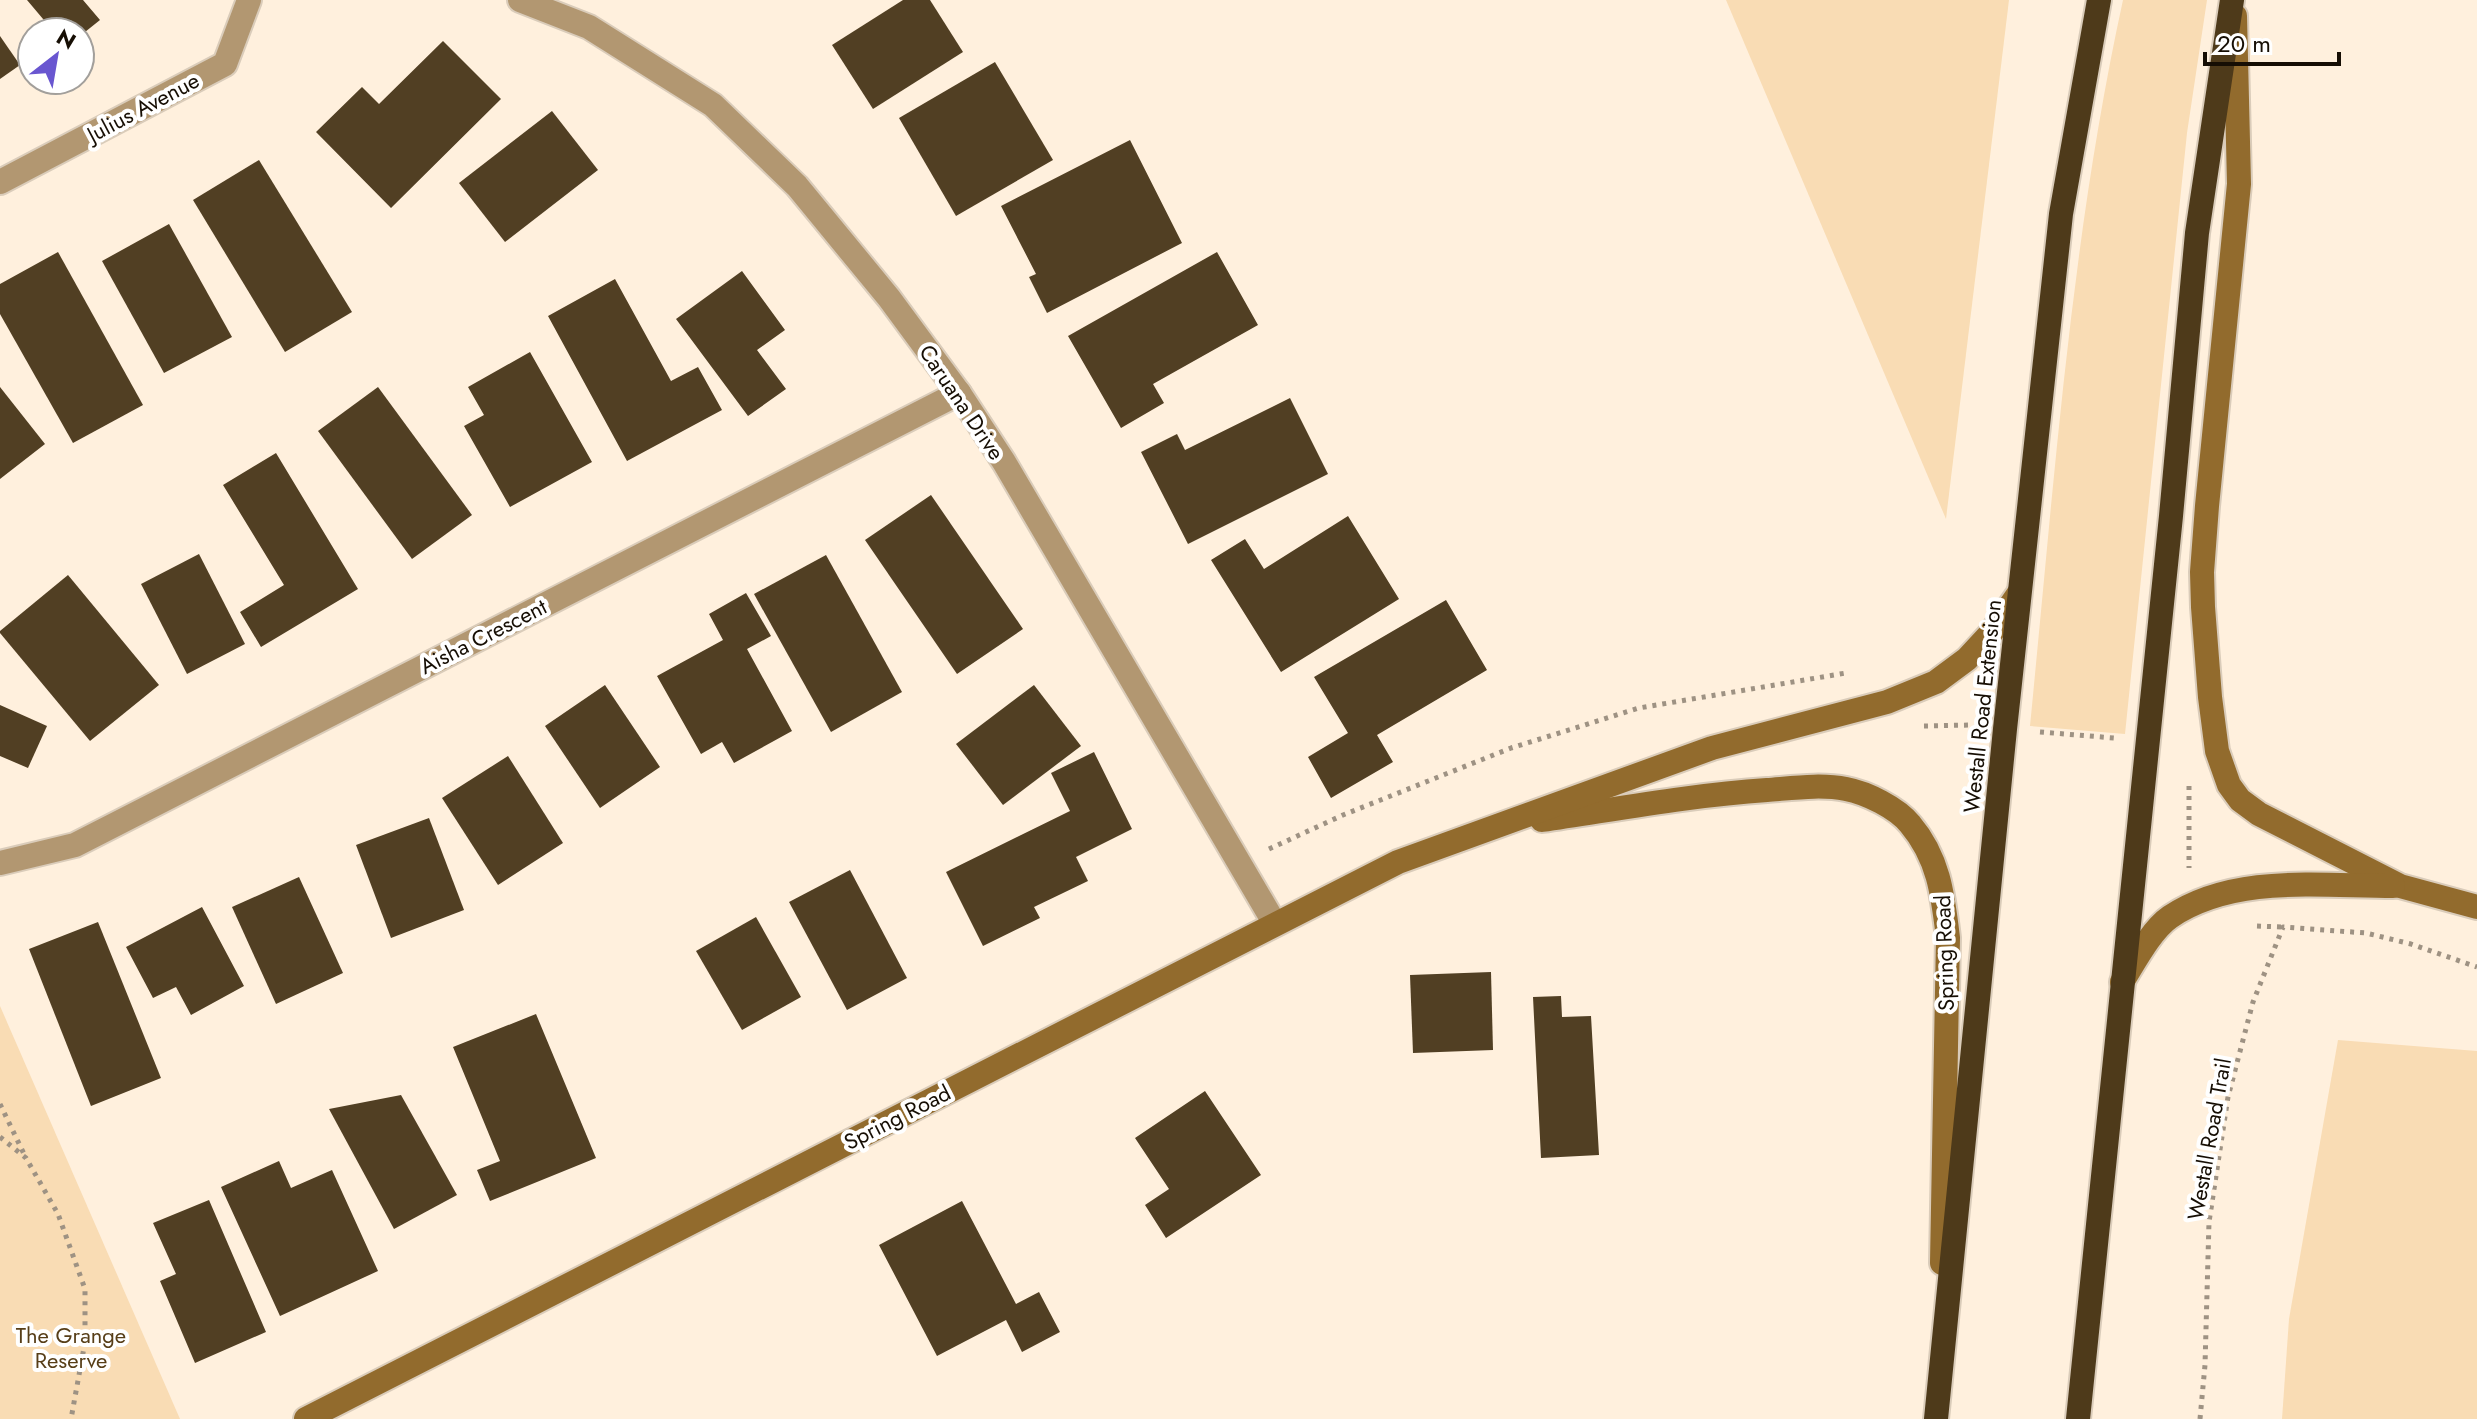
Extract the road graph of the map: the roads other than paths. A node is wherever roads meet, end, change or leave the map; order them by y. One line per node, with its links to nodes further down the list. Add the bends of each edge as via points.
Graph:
1 (249, 0): 5 (street, Julius Avenue, via 225,64)
2 (520, 0): 6 (street, Caruana Drive, via 589,27 713,105 797,186)
3 (2099, 0): 7 (highway, Westall Road Extension, via 2061,214)
4 (2233, 0): 10 (main road, via 2239,184 2202,572 2217,751 2240,800); 13 (highway, via 2197,233)
5 (0, 182)
6 (959, 393): 9 (street, Aisha Crescent, via 75,845); 12 (street, Caruana Drive)
7 (2019, 593): 8 (main road, Spring Road, via 1976,650 1936,682 1887,702 1712,748); 14 (highway, Westall Road Extension)
8 (1493, 827): 12 (main road, Spring Road, via 1398,862); 14 (main road, Spring Road, via 1738,792 1812,787 1848,789 1909,822 1930,853 1942,886 1948,938)
9 (0, 863)
10 (2400, 886): 11 (main road); 13 (main road, via 2273,885 2227,892 2168,918)
11 (2477, 907)
12 (1275, 924): 15 (main road, Spring Road)
13 (2122, 982): 17 (highway)
14 (1941, 1377): 16 (highway, Westall Road Extension)
15 (306, 1419)
16 (1936, 1419)
17 (2078, 1419)

